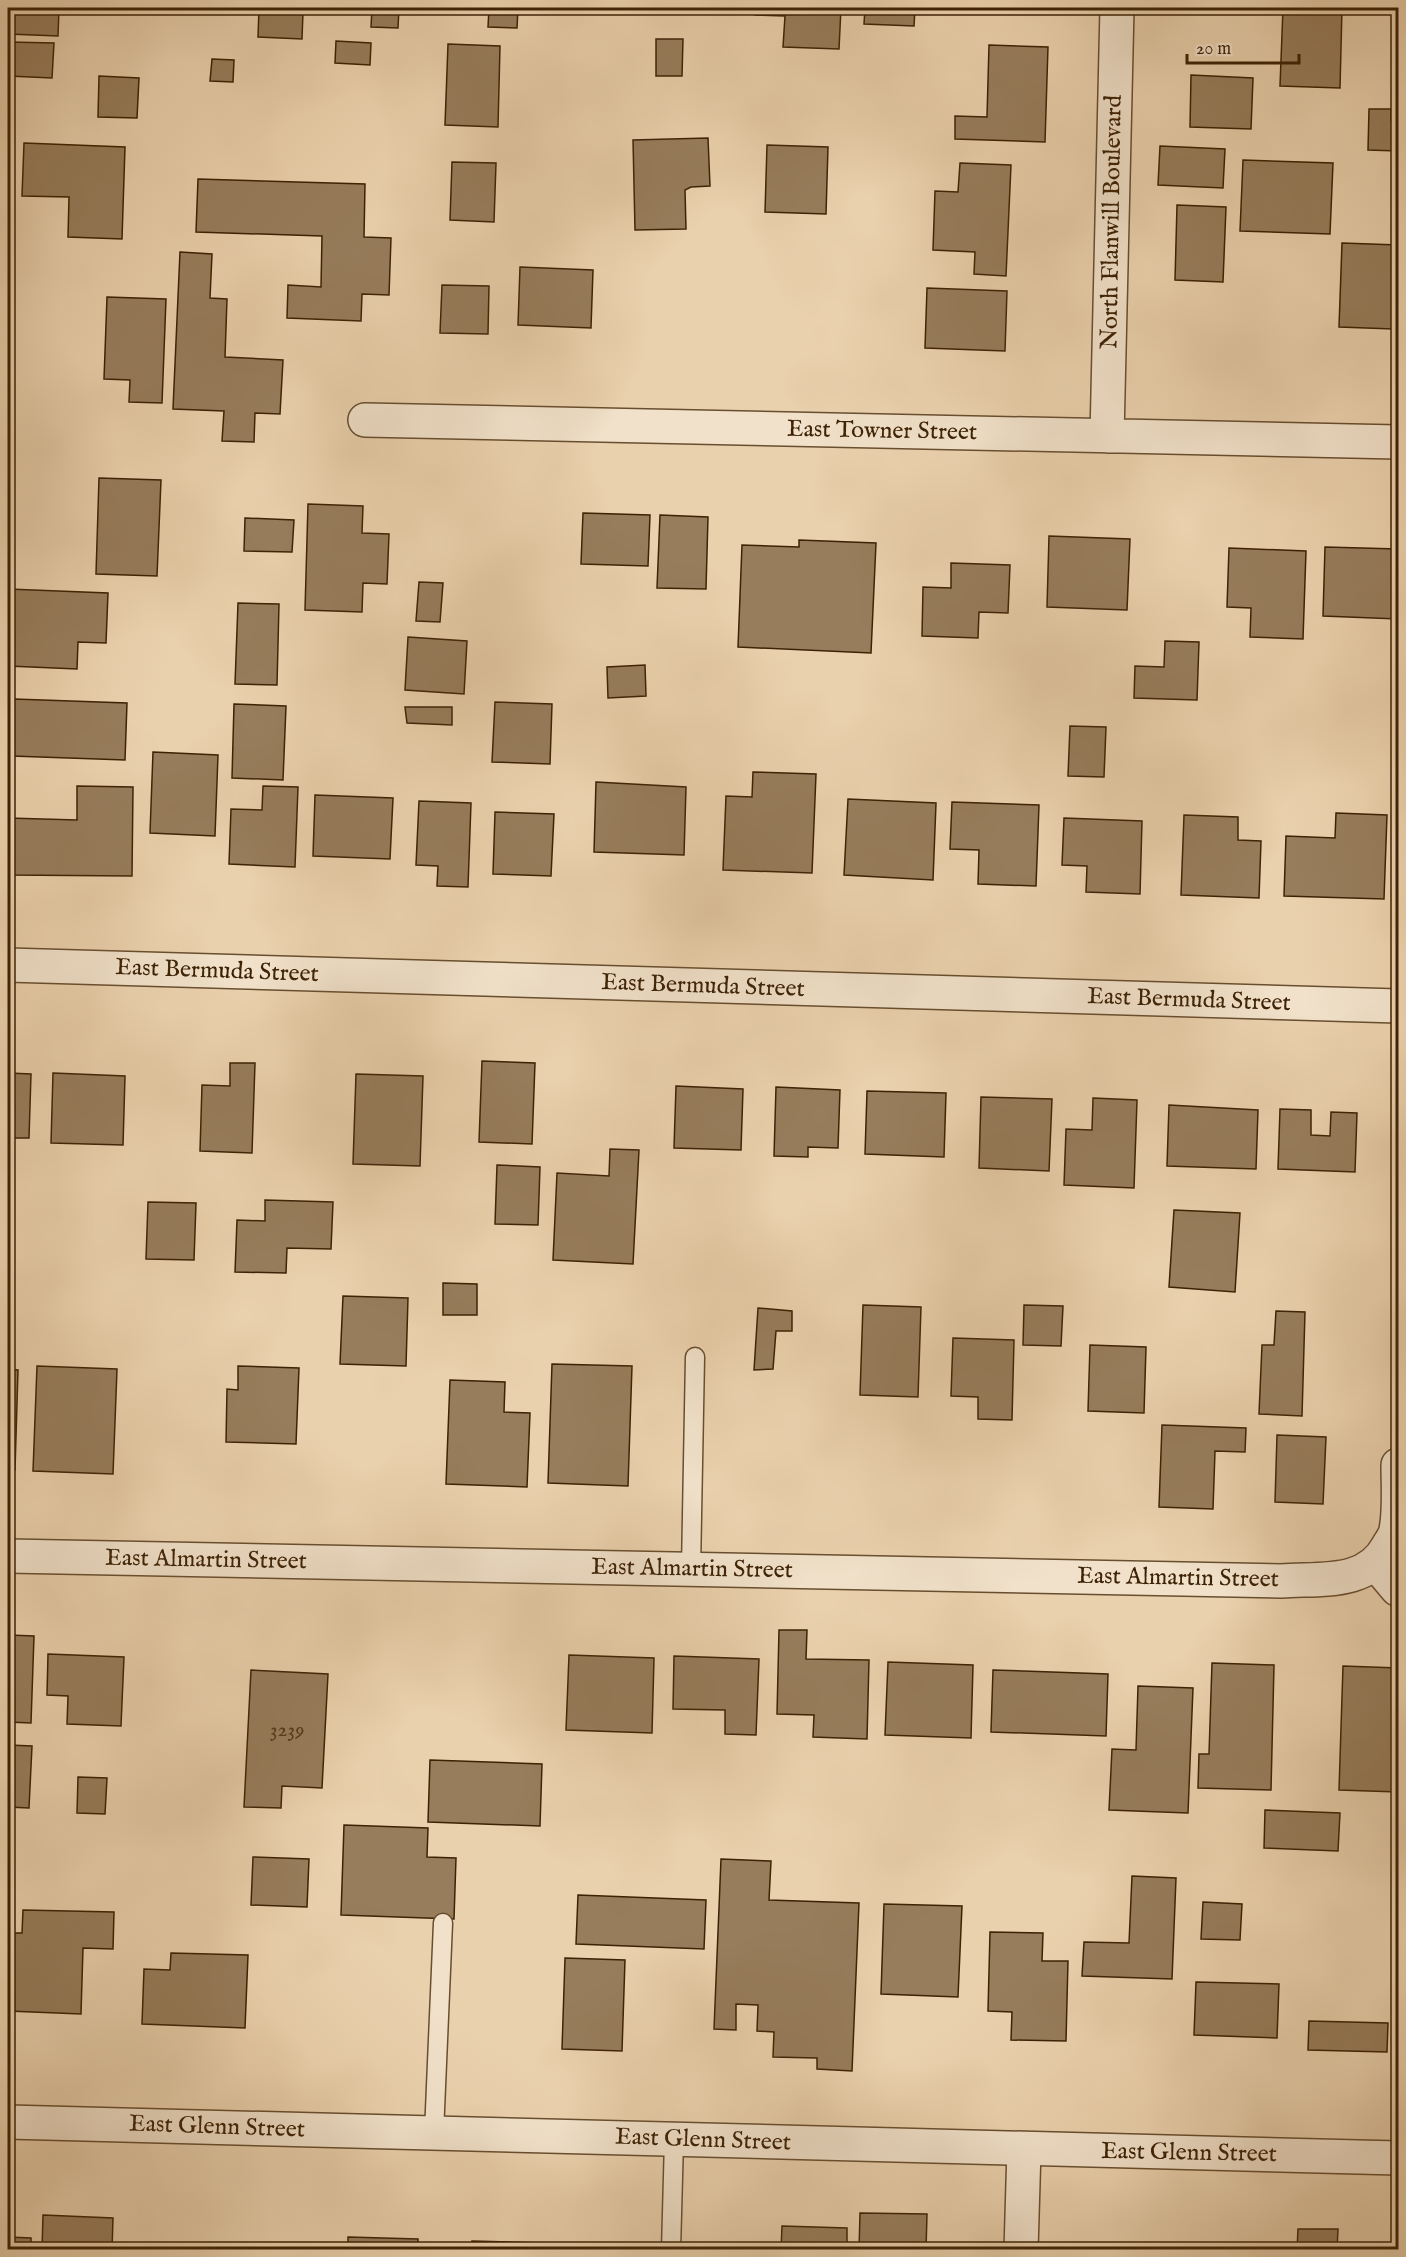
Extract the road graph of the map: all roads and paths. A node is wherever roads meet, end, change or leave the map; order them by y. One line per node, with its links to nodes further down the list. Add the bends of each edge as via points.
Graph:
1 (1117, 8): 3 (street, North Flanwill Boulevard)
2 (365, 420): 3 (street, East Towner Street)
3 (1107, 436): 4 (street, East Towner Street)
4 (1398, 442)
5 (8, 965): 6 (street, East Bermuda Street)
6 (1398, 1006)
7 (695, 1357): 11 (lane)
8 (1398, 1466): 10 (street, via 1396,1532)
9 (8, 1556): 11 (street, East Almartin Street)
10 (1375, 1565): 11 (street, East Almartin Street, via 1355,1576 1281,1581); 12 (street)
11 (691, 1569)
12 (1398, 1589)
13 (443, 1923): 15 (lane)
14 (8, 2122): 15 (street, East Glenn Street)
15 (434, 2133): 16 (street, East Glenn Street)
16 (674, 2140): 17 (street, East Glenn Street); 19 (lane)
17 (1023, 2149): 18 (street, East Glenn Street); 20 (street)
18 (1398, 2158)
19 (671, 2250)
20 (1021, 2250)

